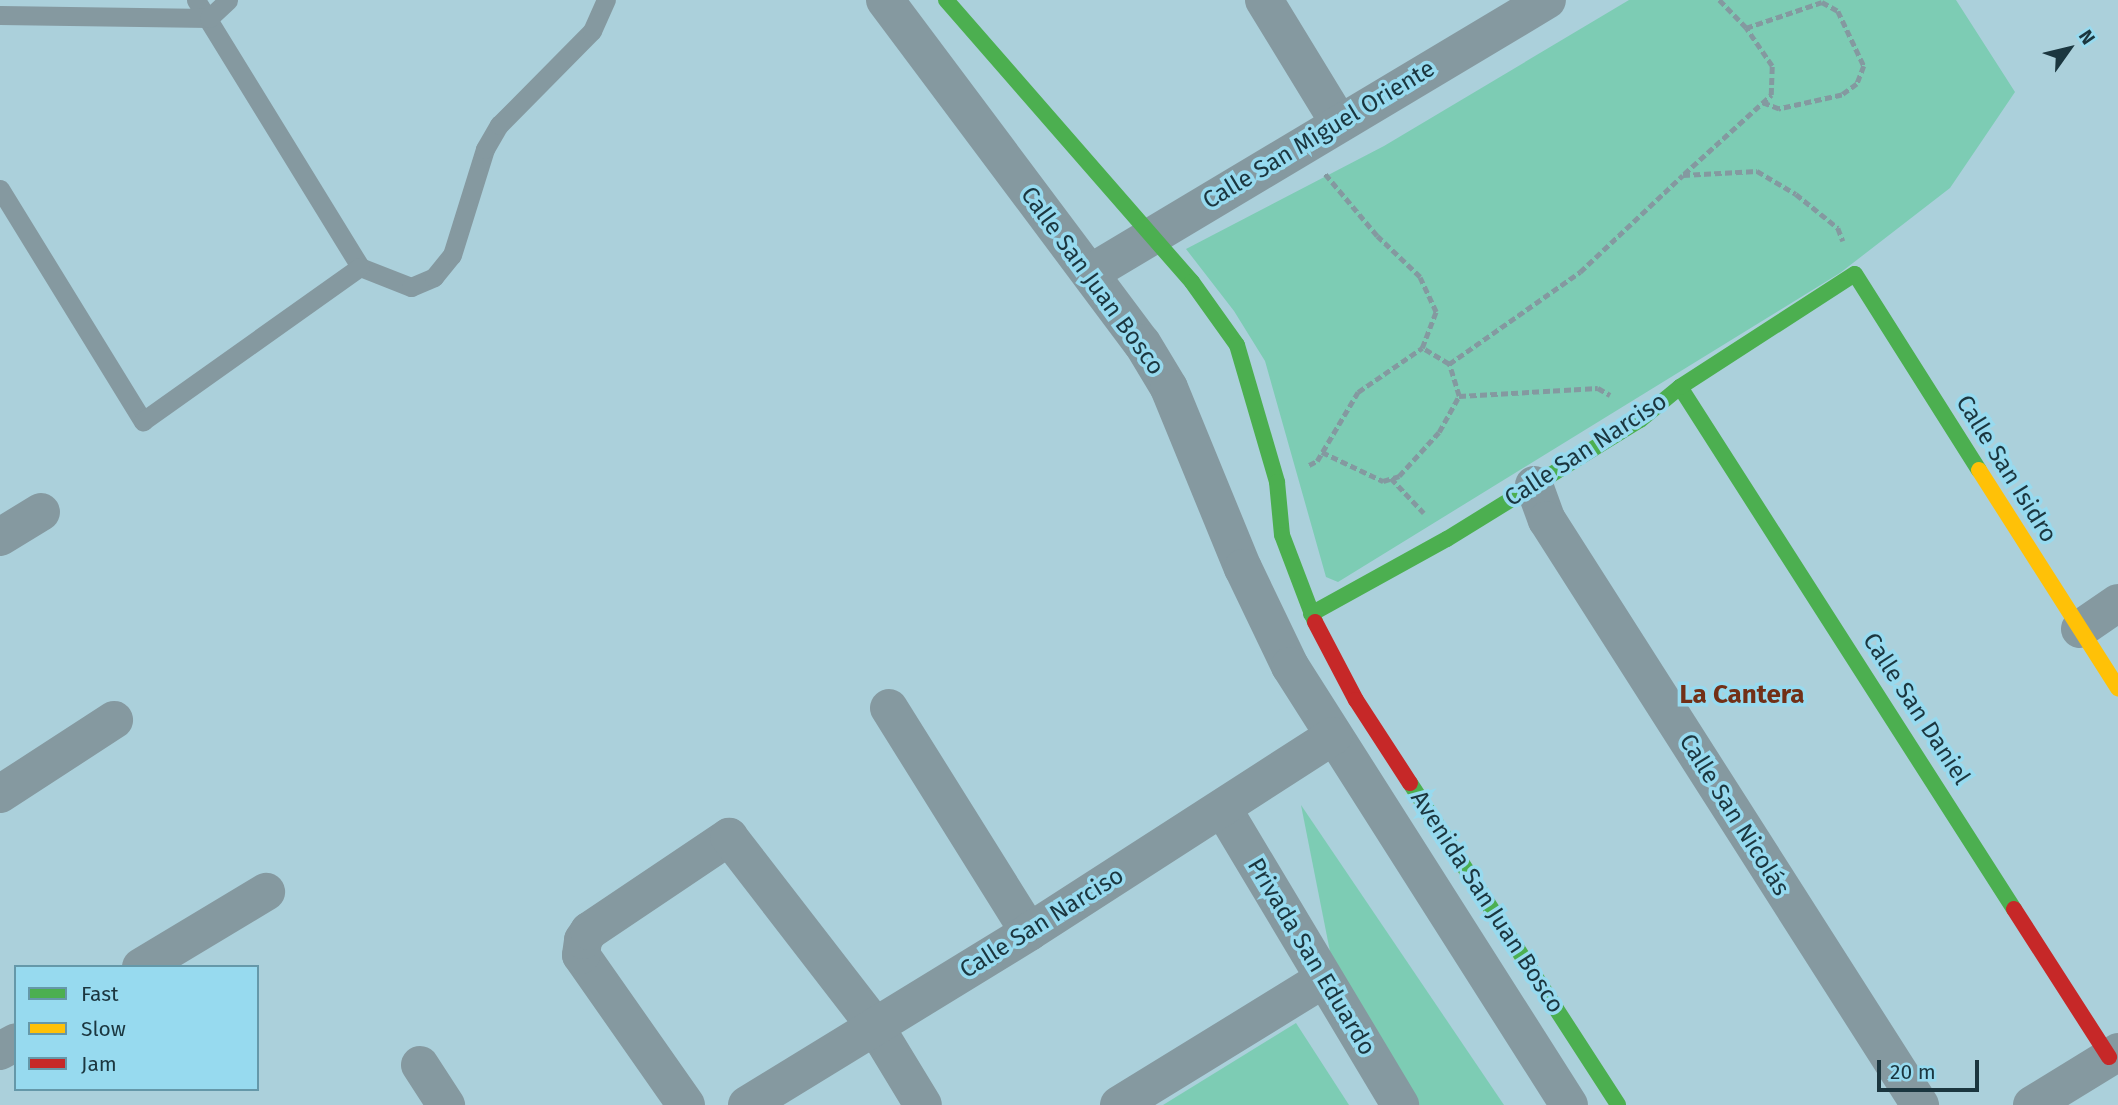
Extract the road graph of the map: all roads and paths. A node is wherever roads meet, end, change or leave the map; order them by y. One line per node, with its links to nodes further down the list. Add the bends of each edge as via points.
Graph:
1 (196, 0): 11 (lane)
2 (228, 0): 11 (lane)
3 (606, 0): 19 (lane, via 592,31 499,125 485,149 452,255 434,277 411,287)
4 (885, 0): 20 (street, Calle San Juan Bosco)
5 (946, 0): 18 (street)
6 (1264, 0): 14 (street)
7 (1547, 0): 9 (street, Calle San Miguel Oriente)
8 (1719, 0): 12 (path)
9 (1495, 13): 14 (street, Calle San Miguel Oriente)
10 (0, 15): 11 (lane)
11 (209, 18): 19 (lane)
12 (1746, 28): 13 (path, via 1772,66 1771,95); 13 (path, via 1822,2 1838,11 1864,66 1857,84 1842,95 1779,109)
13 (1763, 103): 16 (path)
14 (1338, 121): 15 (street, Calle San Miguel Oriente)
15 (1301, 144): 18 (street, Calle San Miguel Oriente); 22 (path, via 1360,217 1420,277 1436,312)
16 (1683, 175): 21 (path, via 1758,171 1838,228); 23 (path, via 1580,272)
17 (0, 188): 19 (lane, via 143,421)
18 (1150, 235): 20 (street, Calle San Miguel Oriente); 29 (street, via 1217,313 1237,345)
19 (360, 267)
20 (1092, 272): 41 (street, Calle San Juan Bosco, via 1169,388 1272,632)
21 (1855, 274): 24 (street, Calle San Narciso); 36 (street, Calle San Isidro)
22 (1422, 348): 23 (path); 27 (path, via 1358,392)
23 (1449, 364): 25 (path)
24 (1681, 387): 26 (street, Calle San Narciso); 49 (street, Calle San Daniel)
25 (1459, 396): 26 (path, via 1598,388); 28 (path, via 1439,432 1399,476)
26 (1640, 420): 30 (street, Calle San Narciso)
27 (1322, 452): 28 (path, via 1383,481); 29 (path, via 1317,461)
28 (1391, 478): 33 (path)
29 (1277, 482): 35 (street, via 1282,535)
30 (1534, 485): 33 (street, Calle San Narciso); 59 (street, Calle San Nicolás, via 1547,520)
31 (41, 512): 32 (street)
32 (0, 537)
33 (1447, 539): 35 (street, Calle San Narciso)
34 (2118, 603): 36 (street)
35 (1311, 614): 38 (street)
36 (2080, 629): 37 (street, Calle San Isidro)
37 (2118, 688)
38 (1352, 694): 41 (street, Calle San Narciso); 58 (street, Avenida San Juan Bosco)
39 (889, 708): 45 (street)
40 (114, 720): 42 (street)
41 (1325, 722): 43 (street, Calle San Narciso); 57 (street, Avenida San Juan Bosco)
42 (0, 794)
43 (1223, 809): 45 (street, Calle San Narciso); 47 (street, Privada San Eduardo)
44 (266, 892): 46 (street)
45 (1029, 932): 48 (street, Calle San Narciso)
46 (144, 965)
47 (1322, 980): 55 (street); 56 (street, Privada San Eduardo)
48 (875, 1026): 52 (street, via 738,843 722,838 589,931 581,954); 53 (street, Calle San Narciso); 54 (street)
49 (2114, 1054): 60 (street)
50 (420, 1065): 51 (street)
51 (446, 1105)
52 (686, 1105)
53 (747, 1105)
54 (923, 1105)
55 (1119, 1105)
56 (1400, 1105)
57 (1570, 1105)
58 (1618, 1105)
59 (1920, 1105)
60 (2032, 1105)

